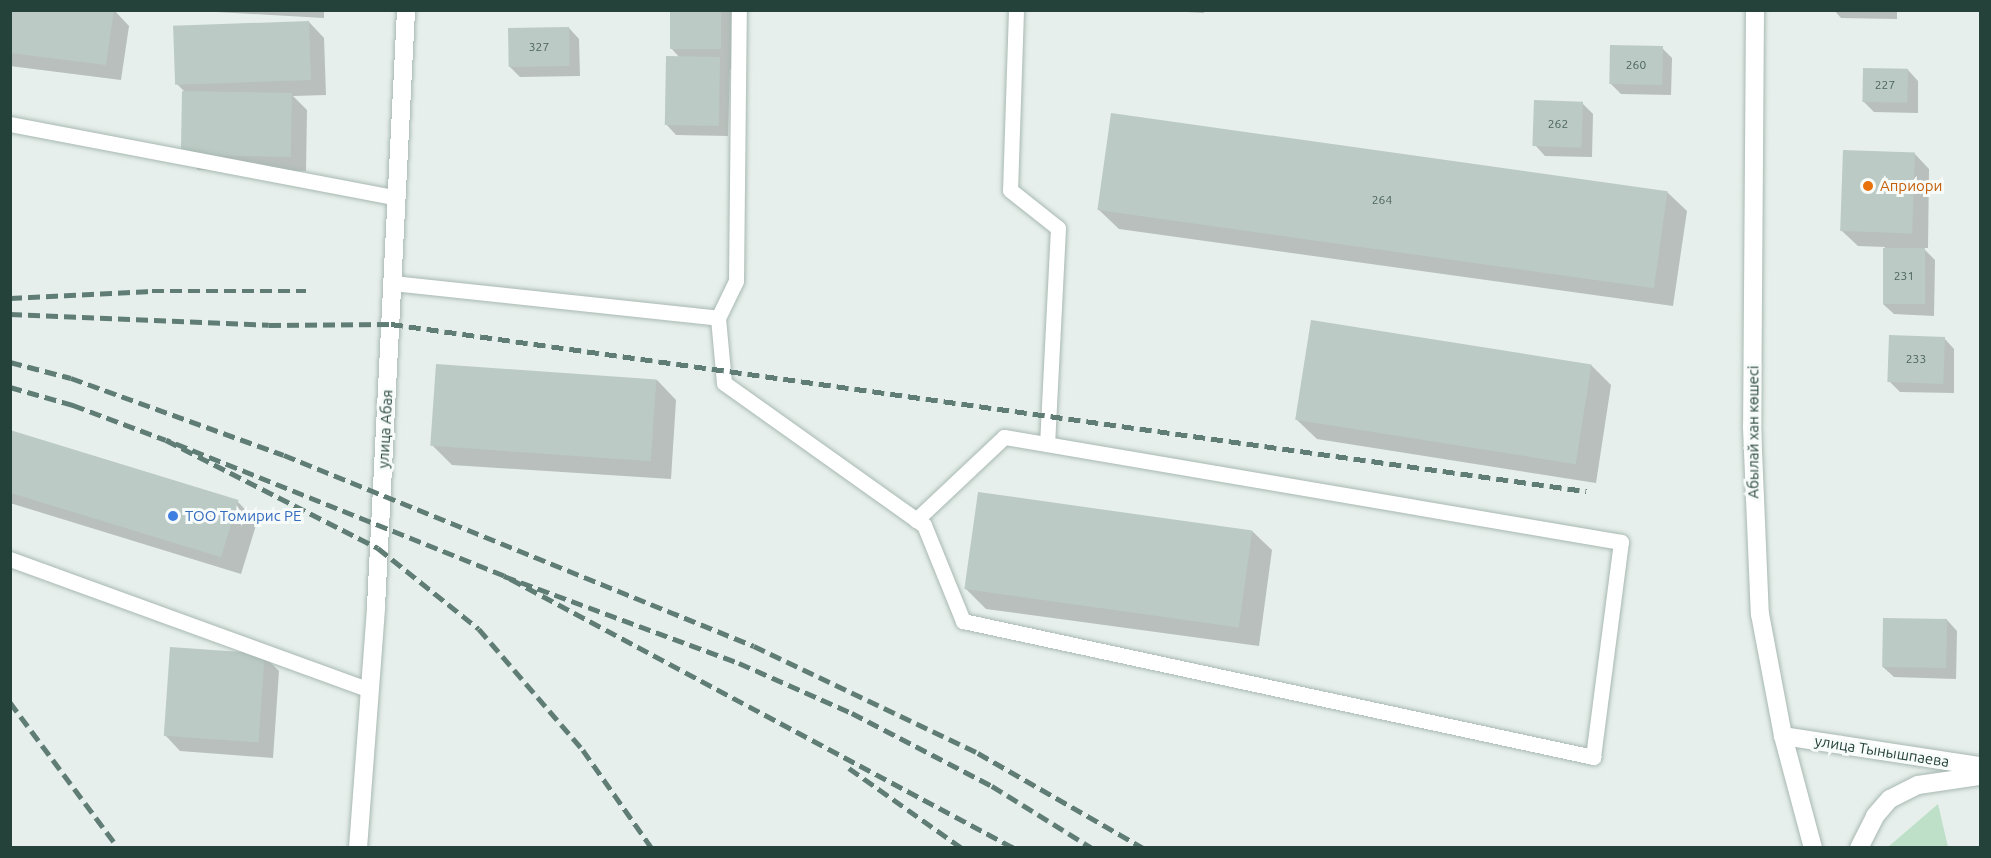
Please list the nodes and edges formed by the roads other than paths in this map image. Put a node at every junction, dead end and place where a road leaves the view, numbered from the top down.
1 (406, 10) edge
2 (739, 10) edge
3 (1016, 10) edge
4 (1755, 10) edge
5 (10, 124) edge
6 (397, 198) junction
7 (393, 283) junction
8 (718, 318) junction
9 (1047, 444) junction
10 (916, 520) junction
11 (10, 559) edge
12 (369, 690) junction
13 (1783, 735) junction
14 (1980, 766) edge
15 (1980, 776) edge
16 (358, 848) edge
17 (1814, 848) edge
18 (1858, 848) edge

1 - 6 street, улица Абая
2 - 8 lane
3 - 9 lane
4 - 13 street, Абылай хан көшесі
5 - 6 lane
6 - 7 street, улица Абая
7 - 8 lane
7 - 12 street, улица Абая
8 - 10 lane
9 - 10 lane
9 - 10 lane
11 - 12 lane
12 - 16 street, улица Абая
13 - 14 street, улица Тынышпаева
13 - 17 street, Абылай хан көшесі
15 - 18 street

